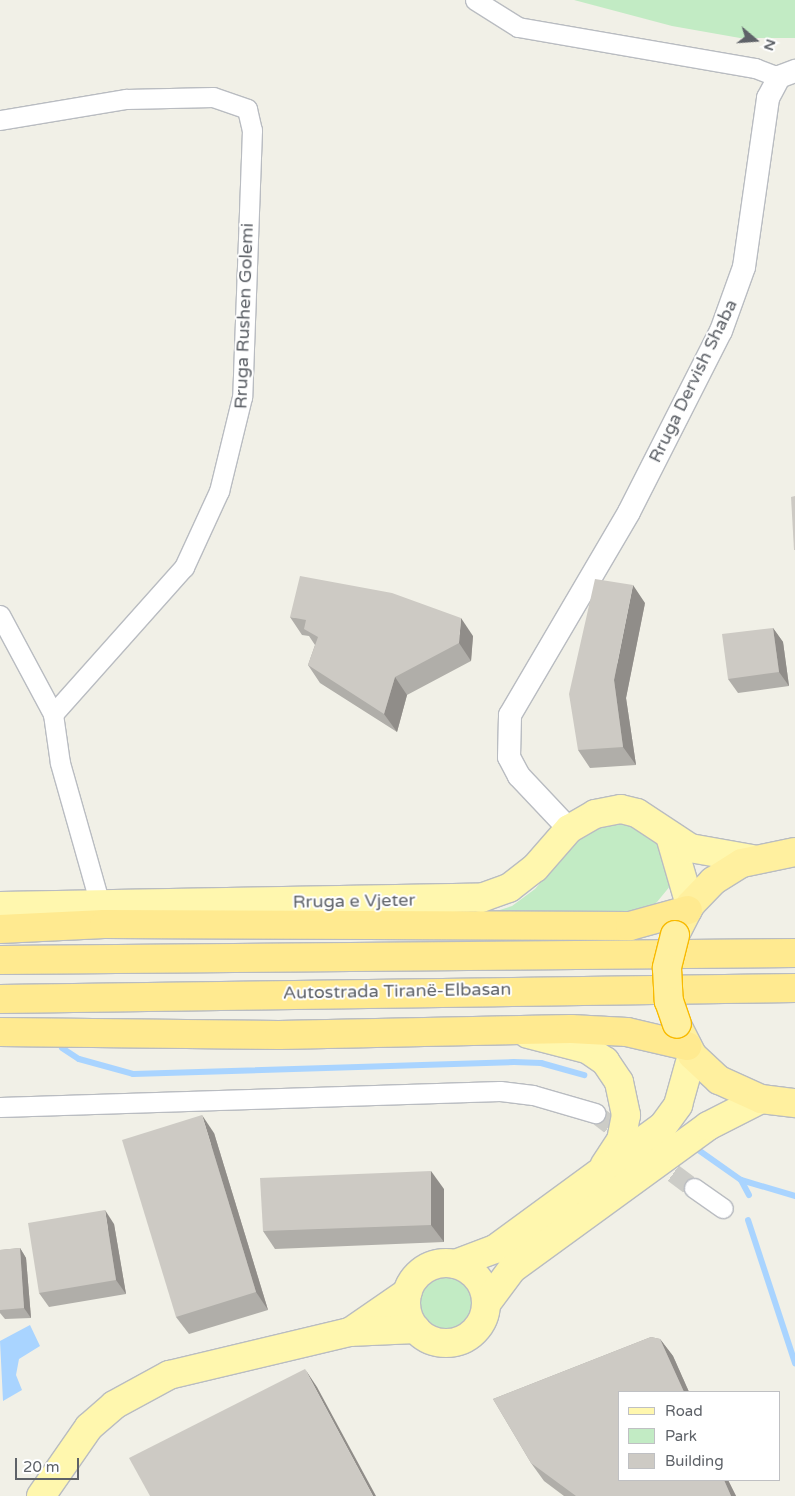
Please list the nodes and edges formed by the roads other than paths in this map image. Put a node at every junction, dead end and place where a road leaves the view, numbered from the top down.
1 (476, 0) edge
2 (787, 74) edge
3 (0, 120) edge
4 (0, 615) edge
5 (53, 714) junction
6 (569, 829) junction
7 (670, 836) junction
8 (795, 852) edge
9 (752, 860) junction
10 (100, 904) junction
11 (0, 906) edge
12 (689, 908) junction
13 (0, 929) edge
14 (795, 953) edge
15 (0, 960) edge
16 (795, 988) edge
17 (0, 999) edge
18 (0, 1033) edge
19 (522, 1033) junction
20 (685, 1042) junction
21 (784, 1103) edge
22 (0, 1107) edge
23 (595, 1113) tunnel mouth
24 (602, 1170) junction
25 (694, 1188) tunnel mouth
26 (723, 1208) dead end
27 (455, 1264) junction
28 (408, 1292) junction
29 (486, 1304) junction
30 (416, 1330) junction
31 (349, 1332) junction
32 (42, 1496) edge

1 - 2 street, Rruga Dervish Shaba
2 - 6 street, Rruga Dervish Shaba
3 - 5 street, Rruga Rushen Golemi
4 - 5 street
5 - 10 street
6 - 7 main road, Rruga e Vjeter
6 - 10 main road, Rruga e Vjeter
7 - 9 main road, Rruga e Vjeter
7 - 12 main road
8 - 9 highway
9 - 12 highway
10 - 11 main road, Rruga e Vjeter
12 - 13 highway
12 - 20 highway, bridge
14 - 15 highway, Autostrada Tiranë-Elbasan
16 - 17 highway, Autostrada Tiranë-Elbasan
18 - 19 highway
19 - 20 highway
19 - 24 main road
20 - 21 highway
20 - 24 main road
21 - 29 main road
22 - 23 street
24 - 27 main road
25 - 26 street
27 - 28 main road
27 - 29 main road
28 - 30 main road
28 - 31 main road
29 - 30 main road
30 - 31 main road
31 - 32 main road

